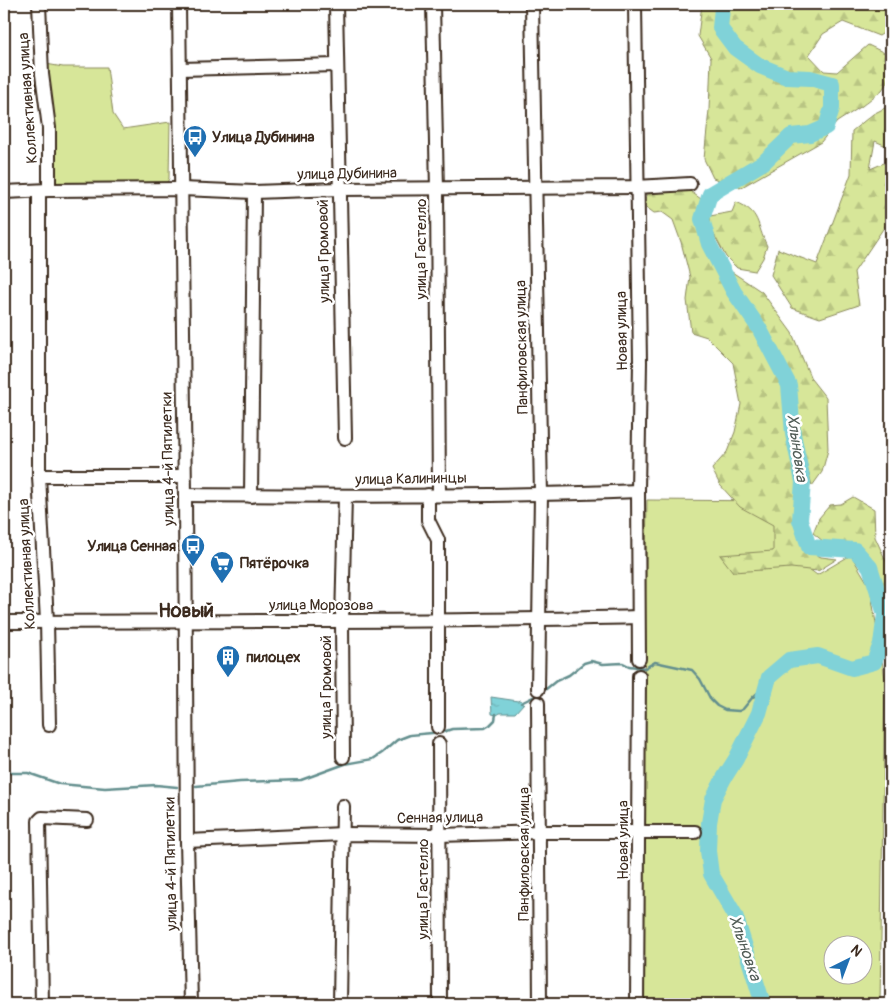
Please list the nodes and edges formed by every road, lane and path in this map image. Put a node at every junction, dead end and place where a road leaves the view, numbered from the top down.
1 (39, 4) edge
2 (179, 4) edge
3 (336, 4) edge
4 (433, 4) edge
5 (532, 4) edge
6 (635, 4) edge
7 (336, 65) junction
8 (180, 69) junction
9 (690, 184) dead end
10 (636, 187) junction
11 (535, 188) junction
12 (182, 189) junction
13 (339, 189) junction
14 (438, 189) junction
15 (44, 191) junction
16 (4, 192) edge
17 (254, 192) junction
18 (345, 438) dead end
19 (39, 476) junction
20 (184, 476) junction
21 (638, 491) junction
22 (185, 495) junction
23 (433, 495) junction
24 (541, 495) junction
25 (251, 496) junction
26 (345, 496) junction
27 (638, 617) junction
28 (185, 620) junction
29 (438, 620) junction
30 (539, 620) junction
31 (47, 621) junction
32 (4, 622) edge
33 (342, 622) junction
34 (639, 659) dead end
35 (639, 676) dead end
36 (538, 689) dead end
37 (538, 703) dead end
38 (49, 725) dead end
39 (438, 727) dead end
40 (438, 744) dead end
41 (343, 757) dead end
42 (343, 806) dead end
43 (87, 820) dead end
44 (639, 831) junction
45 (540, 832) junction
46 (694, 832) dead end
47 (343, 834) junction
48 (439, 835) junction
49 (187, 841) junction
50 (42, 1004) edge
51 (191, 1004) edge
52 (340, 1004) edge
53 (440, 1004) edge
54 (540, 1004) edge
55 (637, 1004) edge

1 - 15 street, Коллективная улица
2 - 8 street, улица 4-й Пятилетки
3 - 7 street, улица Громовой
4 - 14 street, улица Гастелло
5 - 11 street, Панфиловская улица
6 - 10 street, Новая улица
7 - 8 street
7 - 13 street, улица Громовой
8 - 12 street, улица 4-й Пятилетки
9 - 10 street, улица Дубинина
10 - 11 street, улица Дубинина
10 - 21 street, Новая улица
11 - 14 street, улица Дубинина
11 - 24 street, Панфиловская улица
12 - 15 street, улица Дубинина
12 - 17 street, улица Дубинина
12 - 20 street, улица 4-й Пятилетки
13 - 14 street, улица Дубинина
13 - 17 street, улица Дубинина
13 - 18 street, улица Громовой
14 - 23 street, улица Гастелло
15 - 16 street, улица Дубинина
15 - 19 street, Коллективная улица
17 - 25 street
19 - 20 street
19 - 31 street, Коллективная улица
20 - 22 street, улица 4-й Пятилетки
21 - 24 street, улица Калининцы
21 - 27 street, Новая улица
22 - 25 street, улица Калининцы
22 - 28 street, улица 4-й Пятилетки
23 - 24 street, улица Калининцы
23 - 26 street, улица Калининцы
23 - 29 street, улица Гастелло
24 - 30 street, Панфиловская улица
25 - 26 street, улица Калининцы
26 - 33 street, улица Громовой
27 - 30 street, улица Морозова
27 - 34 street, Новая улица
28 - 31 street, улица Морозова
28 - 33 street, улица Морозова
28 - 49 street, улица 4-й Пятилетки
29 - 30 street, улица Морозова
29 - 33 street, улица Морозова
29 - 39 street, улица Гастелло
30 - 36 street, Панфиловская улица
31 - 32 street, улица Морозова
31 - 38 street, Коллективная улица
33 - 41 street, улица Громовой
35 - 44 street, Новая улица
37 - 45 street, Панфиловская улица
40 - 48 street, улица Гастелло
42 - 47 street
43 - 50 street
44 - 45 street, Сенная улица
44 - 46 street, Сенная улица
44 - 55 street, Новая улица
45 - 48 street, Сенная улица
45 - 54 street, Панфиловская улица
47 - 48 street, Сенная улица
47 - 49 street, Сенная улица
47 - 52 street
48 - 53 street, улица Гастелло
49 - 51 street, улица 4-й Пятилетки

